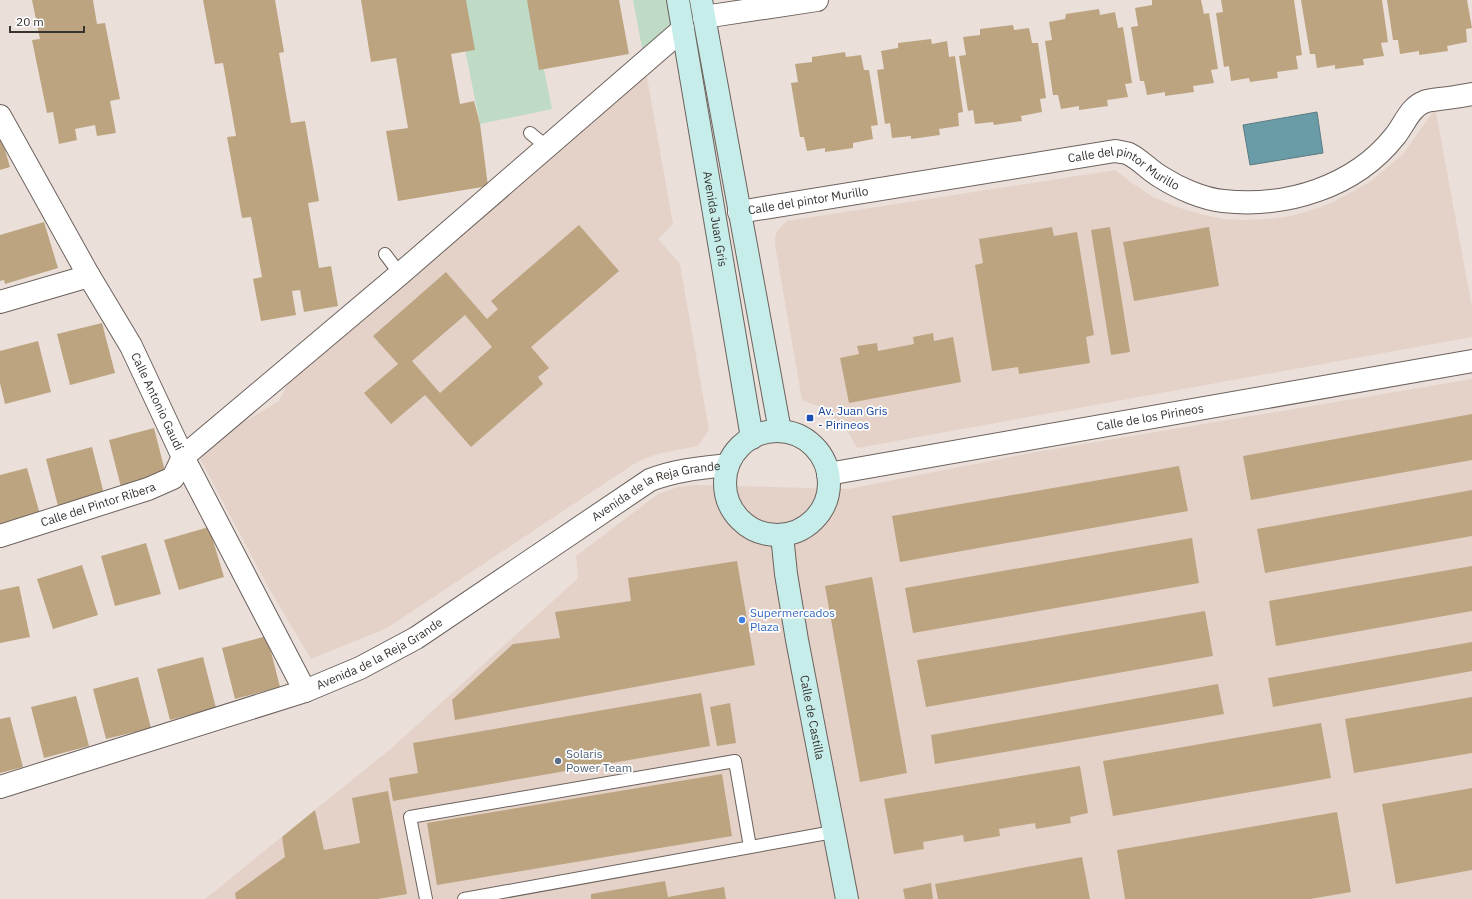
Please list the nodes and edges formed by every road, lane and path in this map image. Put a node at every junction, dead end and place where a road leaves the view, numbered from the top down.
1 (678, 0) edge
2 (817, 0) edge
3 (702, 9) edge
4 (683, 29) junction
5 (1472, 94) edge
6 (0, 116) edge
7 (530, 133) dead end
8 (547, 146) junction
9 (739, 212) junction
10 (385, 254) dead end
11 (400, 274) junction
12 (89, 276) junction
13 (0, 302) edge
14 (1472, 361) edge
15 (780, 431) junction
16 (752, 438) junction
17 (183, 457) junction
18 (728, 465) junction
19 (828, 474) junction
20 (782, 535) junction
21 (0, 536) edge
22 (305, 691) junction
23 (0, 787) edge
24 (833, 832) junction
25 (750, 847) junction
26 (426, 899) edge
27 (464, 899) edge
28 (846, 899) edge

1 - 4 street, Avenida Juan Gris
2 - 3 street
3 - 9 street, Avenida Juan Gris
4 - 8 street
4 - 16 street, Avenida Juan Gris
5 - 9 street, Calle del pintor Murillo
6 - 12 street, Calle Antonio Gaudí
7 - 8 lane
8 - 11 street
9 - 15 street, Avenida Juan Gris
10 - 11 lane
11 - 17 street
12 - 13 street
12 - 17 street, Calle Antonio Gaudí
14 - 19 street, Calle de los Pirineos
15 - 16 street
15 - 19 street
16 - 18 street
17 - 21 street, Calle del Pintor Ribera
17 - 22 street, Calle Antonio Gaudí
18 - 20 street
18 - 22 street, Avenida de la Reja Grande
19 - 20 street
20 - 24 street, Calle de Castilla
22 - 23 street, Avenida de la Reja Grande
24 - 25 lane
24 - 28 street, Calle de Castilla
25 - 26 lane
25 - 27 lane

